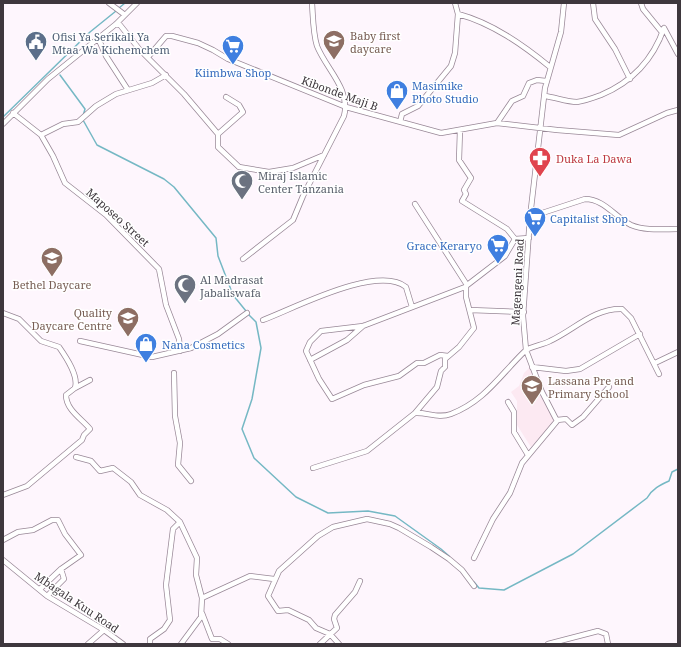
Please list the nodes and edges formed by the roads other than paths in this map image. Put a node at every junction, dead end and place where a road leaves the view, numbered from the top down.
1 (109, 3) edge
2 (137, 3) edge
3 (312, 3) edge
4 (455, 3) edge
5 (564, 3) edge
6 (592, 3) edge
7 (637, 3) edge
8 (641, 3) edge
9 (643, 9) junction
10 (458, 14) junction
11 (125, 15) junction
12 (116, 24) junction
13 (664, 28) junction
14 (98, 38) junction
15 (678, 54) edge
16 (148, 57) junction
17 (550, 67) junction
18 (166, 75) junction
19 (630, 78) junction
20 (546, 81) junction
21 (128, 90) junction
22 (544, 96) junction
23 (226, 97) dead end
24 (346, 108) junction
25 (678, 110) edge
26 (13, 113) junction
27 (400, 122) junction
28 (497, 123) junction
29 (3, 124) edge
30 (541, 129) junction
31 (460, 130) junction
32 (218, 134) junction
33 (41, 135) junction
34 (324, 155) junction
35 (415, 204) dead end
36 (530, 217) junction
37 (678, 229) edge
38 (529, 238) junction
39 (516, 239) junction
40 (243, 259) dead end
41 (466, 286) junction
42 (412, 307) junction
43 (470, 310) junction
44 (3, 312) edge
45 (524, 312) junction
46 (247, 313) dead end
47 (263, 320) dead end
48 (363, 326) junction
49 (640, 334) junction
50 (80, 341) dead end
51 (526, 350) junction
52 (180, 351) junction
53 (678, 352) edge
54 (448, 356) junction
55 (310, 360) junction
56 (655, 363) junction
57 (532, 366) junction
58 (174, 373) dead end
59 (659, 374) dead end
60 (90, 380) dead end
61 (609, 387) dead end
62 (75, 388) junction
63 (508, 402) dead end
64 (415, 413) junction
65 (557, 420) junction
66 (528, 455) junction
67 (76, 457) dead end
68 (313, 468) dead end
69 (191, 481) dead end
70 (3, 495) edge
71 (180, 522) junction
72 (3, 540) edge
73 (474, 558) dead end
74 (3, 560) edge
75 (61, 569) junction
76 (274, 579) junction
77 (360, 581) dead end
78 (474, 586) dead end
79 (40, 589) junction
80 (48, 596) junction
81 (202, 598) junction
82 (202, 613) junction
83 (104, 630) junction
84 (330, 634) junction
85 (88, 644) edge
86 (123, 644) edge
87 (150, 644) edge
88 (181, 644) edge
89 (228, 644) edge
90 (320, 644) edge
91 (339, 644) edge
92 (548, 644) edge
93 (608, 644) edge

1 - 11 street
2 - 11 street
3 - 24 street
4 - 10 street
5 - 17 street, Magengeni Road
6 - 19 street
7 - 9 street
8 - 9 street
9 - 13 street
10 - 17 street
10 - 27 street
11 - 12 street
12 - 14 street
12 - 16 street
13 - 15 street
13 - 19 street
14 - 21 street
14 - 26 street
16 - 18 street
16 - 24 street, Kibonde Maji B
17 - 20 street, Magengeni Road
18 - 21 street
18 - 32 street
19 - 22 street
20 - 22 street, Magengeni Road
20 - 28 street
21 - 33 street
22 - 30 street, Magengeni Road
23 - 32 street
24 - 27 street, Kibonde Maji B
24 - 34 street
25 - 30 street, Kibonde Maji B
26 - 29 street
26 - 33 street, Maposeo Street
27 - 31 street, Kibonde Maji B
28 - 30 street, Kibonde Maji B
28 - 31 street, Kibonde Maji B
30 - 36 street, Magengeni Road
31 - 39 street
32 - 34 street
33 - 52 street, Maposeo Street
34 - 40 street
35 - 41 street
36 - 37 street
36 - 38 street, Magengeni Road
38 - 39 street
38 - 45 street, Magengeni Road
39 - 41 street
41 - 42 street
41 - 43 street
42 - 47 street
42 - 48 street
43 - 45 street
43 - 54 street
44 - 62 street
45 - 51 street, Magengeni Road
46 - 52 street
48 - 55 street
48 - 55 street
49 - 51 street
49 - 56 street
49 - 57 street
50 - 52 street
51 - 57 street, Magengeni Road
51 - 64 street
53 - 56 street
54 - 55 street
54 - 64 street
56 - 59 street
57 - 65 street, Magengeni Road
58 - 69 street
60 - 62 street
61 - 65 street
62 - 70 street
63 - 66 street
64 - 68 street
65 - 66 street
66 - 73 street
67 - 71 street
71 - 81 street
71 - 87 street
72 - 75 street
74 - 79 street, Mbagala Kuu Road
75 - 79 street
75 - 80 street
76 - 78 street
76 - 81 street
76 - 84 street
77 - 84 street
79 - 80 street, Mbagala Kuu Road
80 - 83 street, Mbagala Kuu Road
81 - 82 street
82 - 88 street
82 - 89 street
83 - 85 street
83 - 86 street, Mbagala Kuu Road
84 - 90 street
84 - 91 street
92 - 93 street

